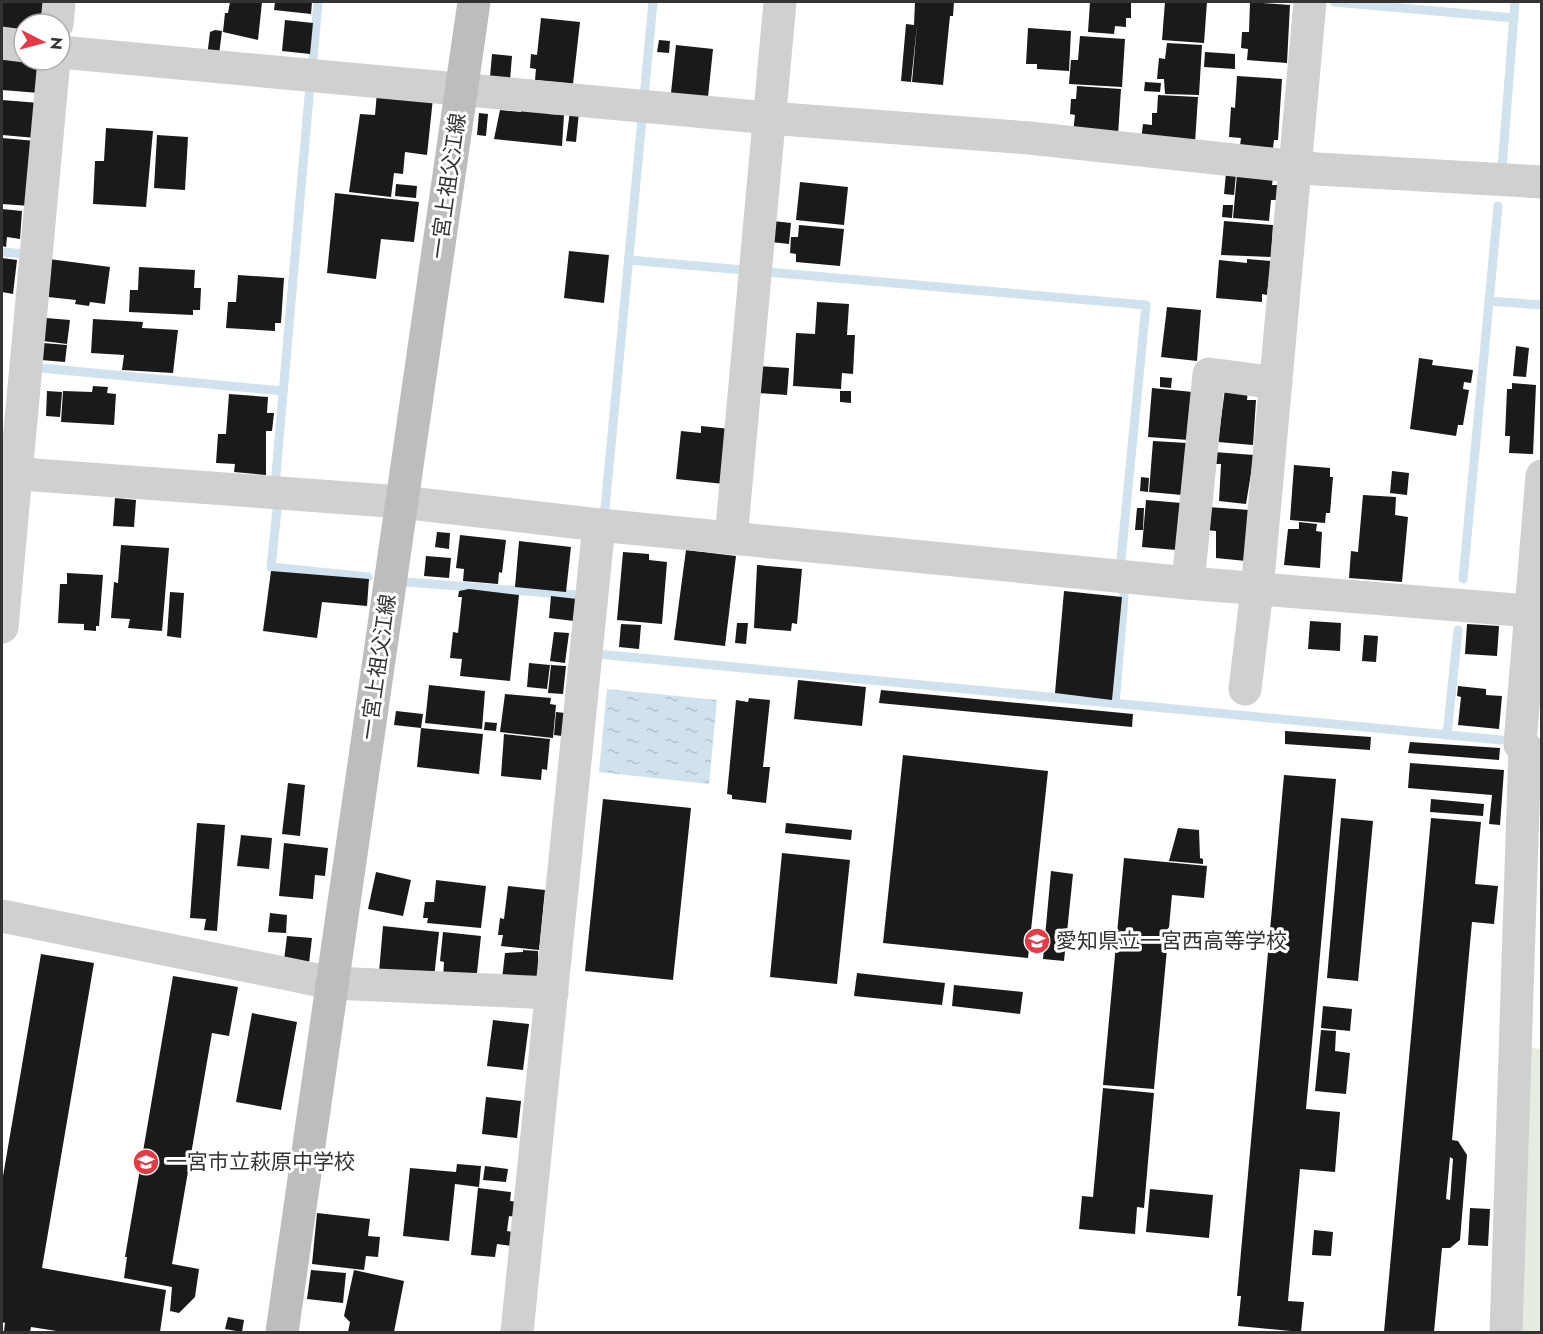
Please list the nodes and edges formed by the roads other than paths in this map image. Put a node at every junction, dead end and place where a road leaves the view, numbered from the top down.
1 (474, 2) edge
2 (780, 2) edge
3 (1310, 2) edge
4 (72, 53) edge
5 (53, 72) edge
6 (462, 89) junction
7 (769, 118) junction
8 (1294, 166) junction
9 (1542, 182) edge
10 (1276, 383) junction
11 (8, 469) edge
12 (1542, 476) edge
13 (401, 502) junction
14 (599, 525) junction
15 (731, 538) junction
16 (1188, 583) junction
17 (1257, 590) junction
18 (1536, 612) edge
19 (2, 627) edge
20 (1245, 689) dead end
21 (1532, 808) edge
22 (2, 916) edge
23 (332, 983) junction
24 (552, 993) junction
25 (1528, 1033) edge
26 (282, 1332) edge
27 (518, 1332) edge
28 (1506, 1332) edge

1 - 6 main road, 一宮上祖父江線
2 - 7 street
3 - 8 street
4 - 6 street
5 - 11 street
6 - 7 street
6 - 13 main road, 一宮上祖父江線
7 - 8 street
7 - 15 street
8 - 9 street
8 - 10 street
10 - 16 street
10 - 17 street
11 - 13 street
11 - 19 street
12 - 18 street
13 - 14 street
13 - 23 main road, 一宮上祖父江線
14 - 15 street
14 - 24 street
15 - 16 street
16 - 17 street
17 - 18 street
17 - 20 street
18 - 21 street
21 - 25 street
22 - 23 street
23 - 24 street
23 - 26 main road, 一宮上祖父江線
24 - 27 street
25 - 28 street

